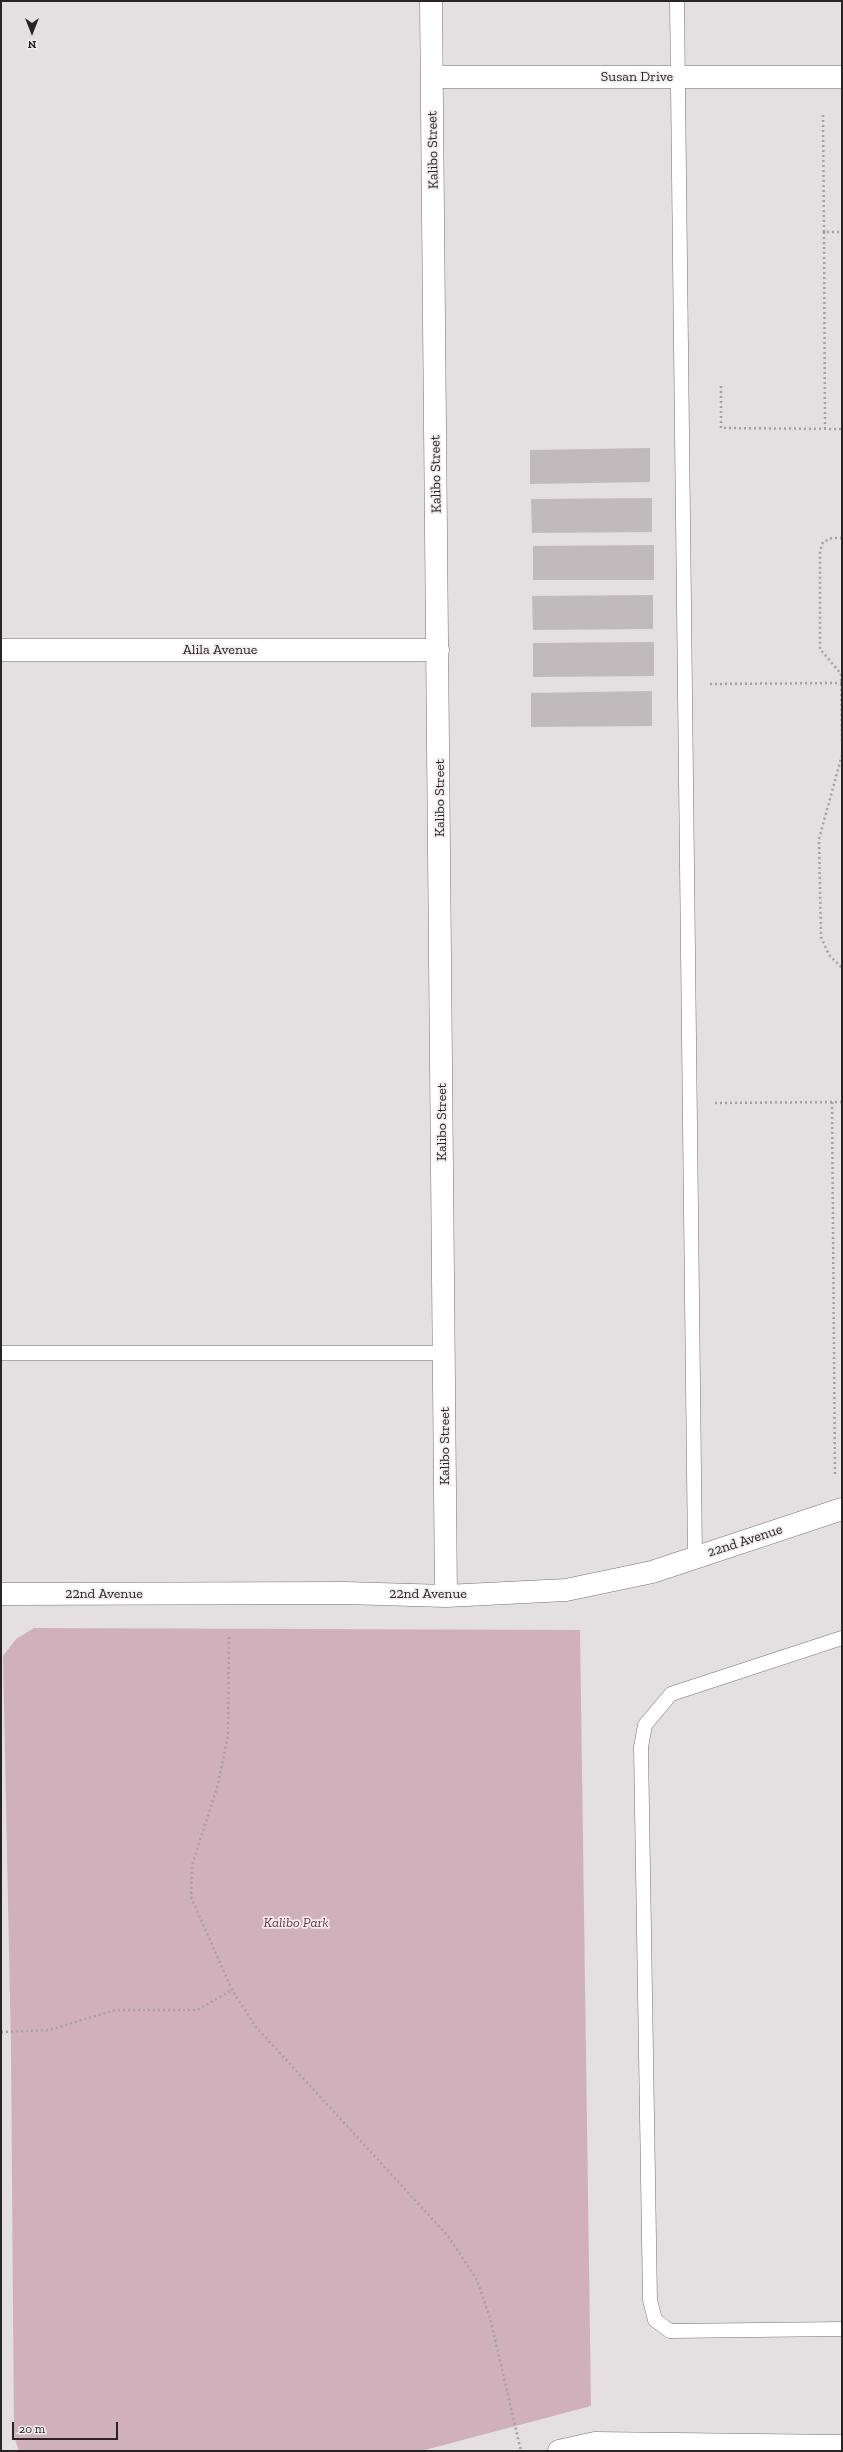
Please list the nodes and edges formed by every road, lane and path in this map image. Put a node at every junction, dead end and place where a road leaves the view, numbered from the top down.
1 (431, 1) edge
2 (677, 1) edge
3 (432, 77) junction
4 (678, 77) junction
5 (842, 77) edge
6 (824, 115) dead end
7 (824, 232) junction
8 (842, 232) edge
9 (721, 386) dead end
10 (825, 428) junction
11 (842, 428) edge
12 (842, 538) edge
13 (1, 650) edge
14 (438, 650) junction
15 (842, 674) edge
16 (841, 683) edge
17 (685, 684) junction
18 (842, 744) edge
19 (842, 755) edge
20 (842, 968) edge
21 (832, 1102) junction
22 (842, 1102) edge
23 (690, 1104) junction
24 (1, 1353) edge
25 (444, 1353) junction
26 (835, 1476) dead end
27 (842, 1509) edge
28 (695, 1558) junction
29 (1, 1594) edge
30 (446, 1596) junction
31 (229, 1637) dead end
32 (842, 1638) edge
33 (232, 1990) junction
34 (1, 2032) edge
35 (842, 2329) edge
36 (842, 2446) edge
37 (674, 2448) edge
38 (521, 2451) edge
39 (559, 2451) edge

1 - 3 street, Kalibo Street
2 - 4 lane
3 - 4 street, Susan Drive
3 - 14 street, Kalibo Street
4 - 5 street, Susan Drive
4 - 17 lane
6 - 7 path
7 - 8 path
7 - 10 path
9 - 10 path
10 - 11 path
12 - 15 path
13 - 14 street, Alila Avenue
14 - 25 street, Kalibo Street
15 - 16 path
16 - 17 path
16 - 18 path
17 - 23 lane
19 - 20 path
21 - 22 path
21 - 23 path
21 - 26 path
23 - 28 lane
24 - 25 lane
25 - 30 street, Kalibo Street
27 - 28 street, 22nd Avenue
28 - 30 street, 22nd Avenue
29 - 30 street, 22nd Avenue
31 - 33 path
32 - 35 lane
33 - 34 path
33 - 38 path
36 - 37 street
37 - 39 street

